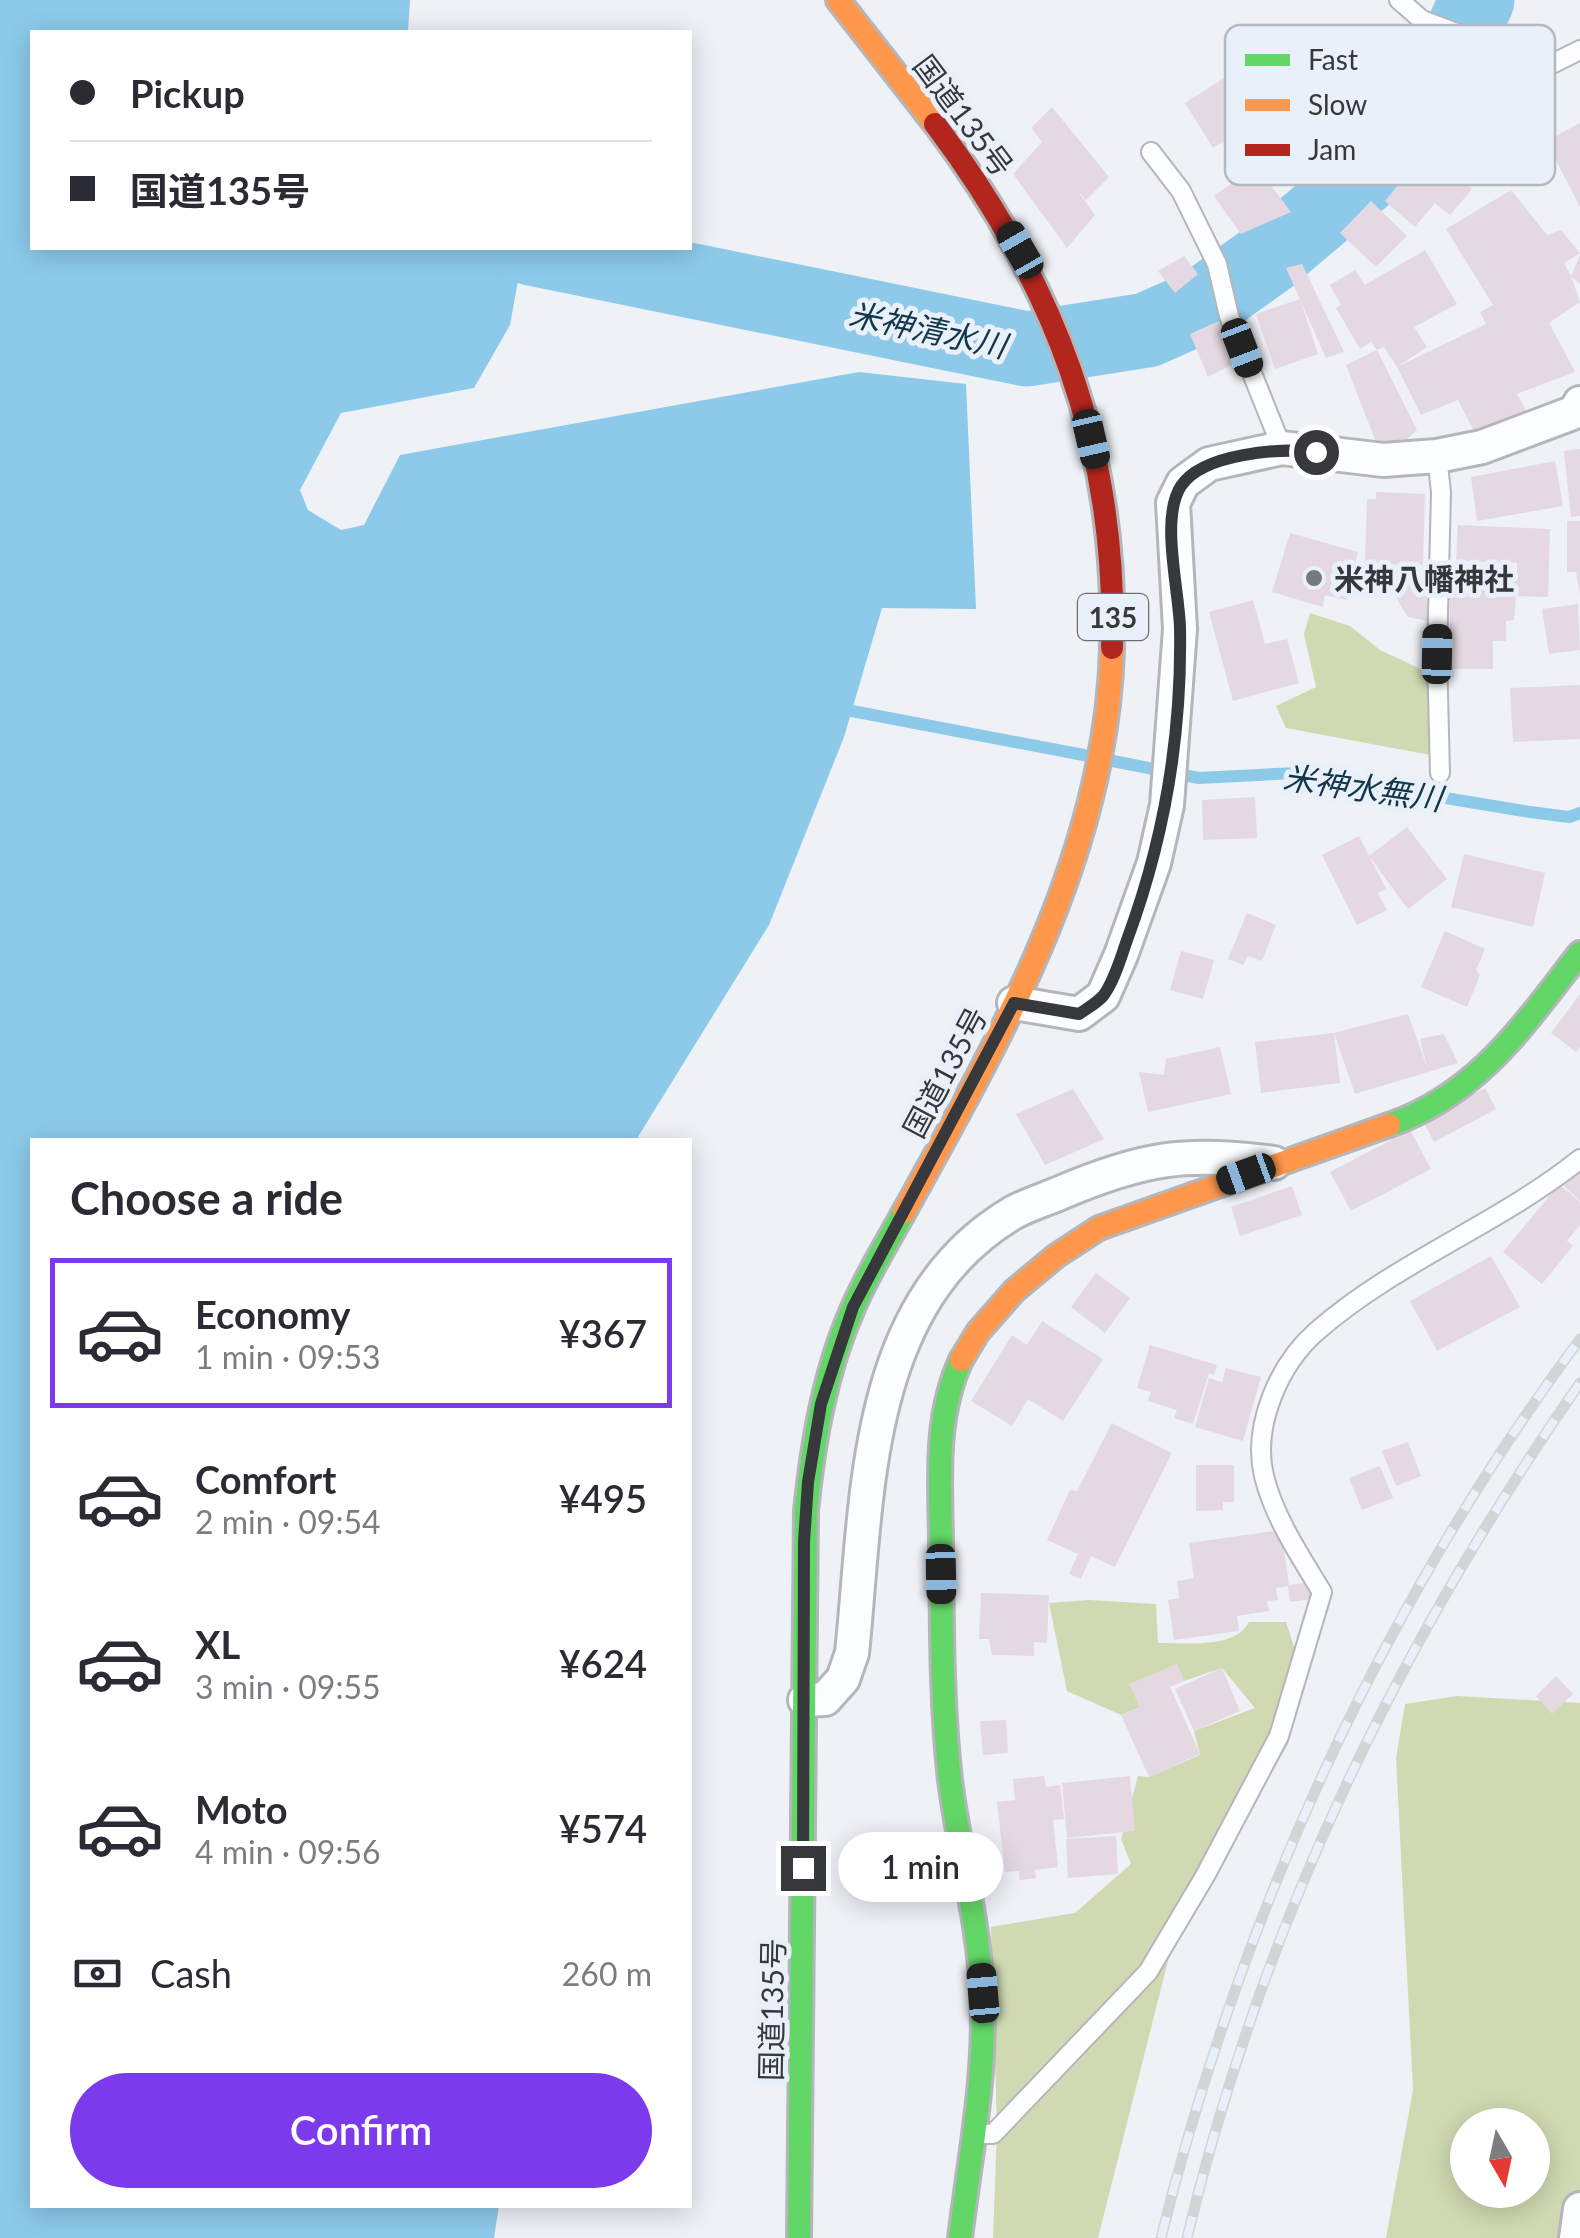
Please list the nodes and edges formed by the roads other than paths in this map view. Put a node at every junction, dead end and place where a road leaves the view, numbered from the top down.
1 (838, 0) edge
2 (1398, 0) edge
3 (1434, 25) edge
4 (1580, 50) edge
5 (1555, 63) edge
6 (1150, 152) dead end
7 (1580, 404) edge
8 (1282, 448) junction
9 (1437, 456) junction
10 (1440, 773) dead end
11 (1580, 952) edge
12 (1014, 1003) junction
13 (1580, 1159) edge
14 (1276, 1164) junction
15 (804, 1700) junction
16 (972, 2134) junction
17 (1580, 2209) edge
18 (799, 2238) edge
19 (960, 2238) edge
20 (1576, 2238) edge

1 - 12 main road, 国道135号 / 135
2 - 3 lane
4 - 5 lane
6 - 8 lane
7 - 9 street
8 - 9 street
8 - 12 street
9 - 10 lane
11 - 14 main road
12 - 15 main road, 国道135号 / 135
13 - 16 lane
14 - 15 street
14 - 16 main road
15 - 18 main road, 国道135号 / 135
16 - 19 main road
17 - 20 street

